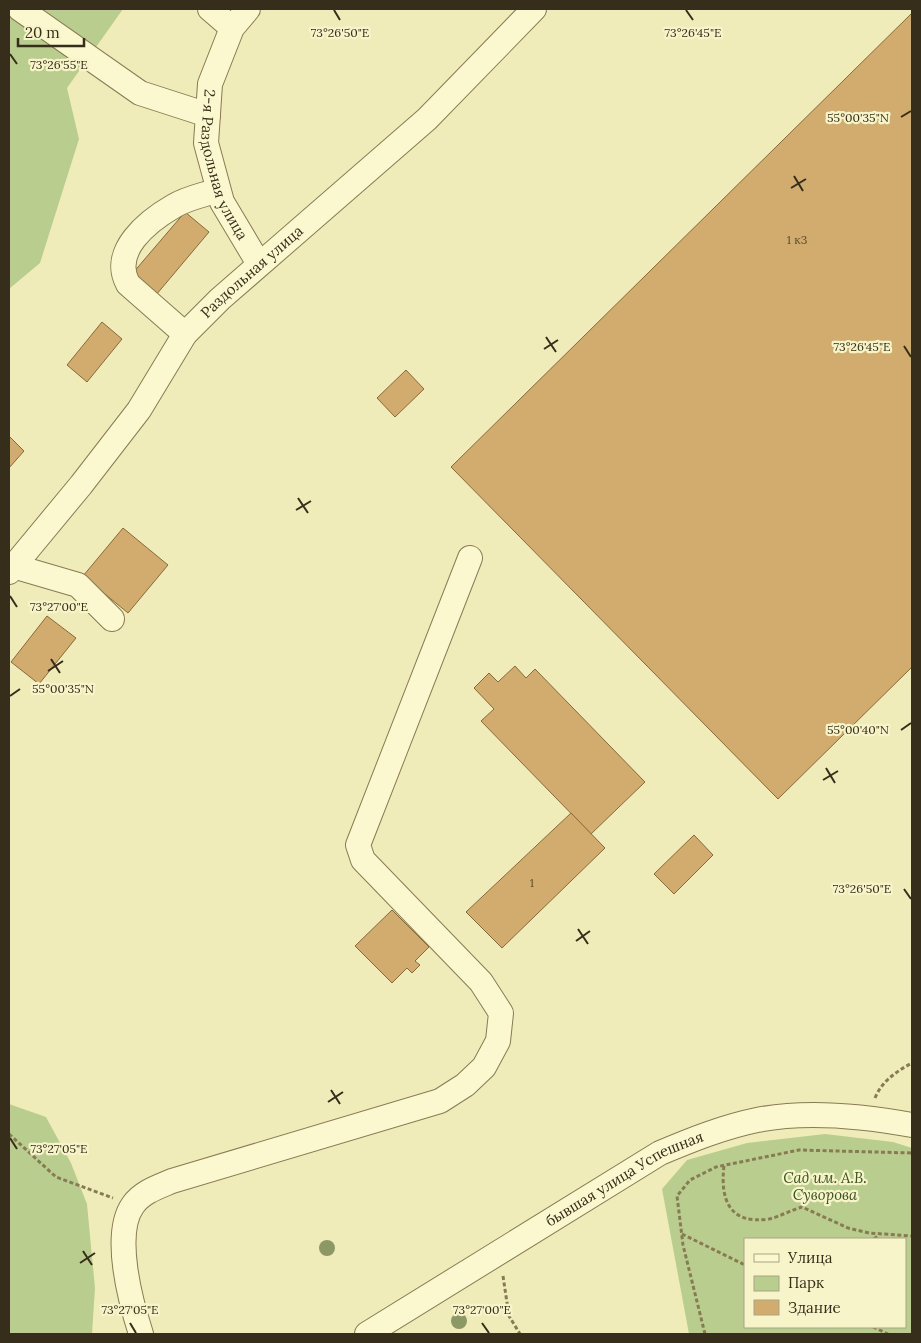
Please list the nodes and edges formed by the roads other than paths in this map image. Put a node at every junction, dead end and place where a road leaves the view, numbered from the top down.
1 (20, 9) edge
2 (210, 9) edge
3 (248, 9) edge
4 (534, 9) edge
5 (232, 28) junction
6 (208, 115) junction
7 (218, 190) junction
8 (259, 264) junction
9 (186, 334) junction
10 (470, 558) dead end
11 (11, 569) edge
12 (112, 619) dead end
13 (912, 1125) edge
14 (141, 1334) edge
15 (367, 1334) edge

1 - 6 street
2 - 5 street
3 - 5 street, 2-я Раздольная улица
4 - 8 street, Раздольная улица
5 - 6 street, 2-я Раздольная улица
6 - 7 street, 2-я Раздольная улица
7 - 8 street, 2-я Раздольная улица
7 - 9 street
8 - 9 street, Раздольная улица
9 - 11 street, Раздольная улица
10 - 14 street
11 - 12 street
13 - 15 street, бывшая улица Успешная

